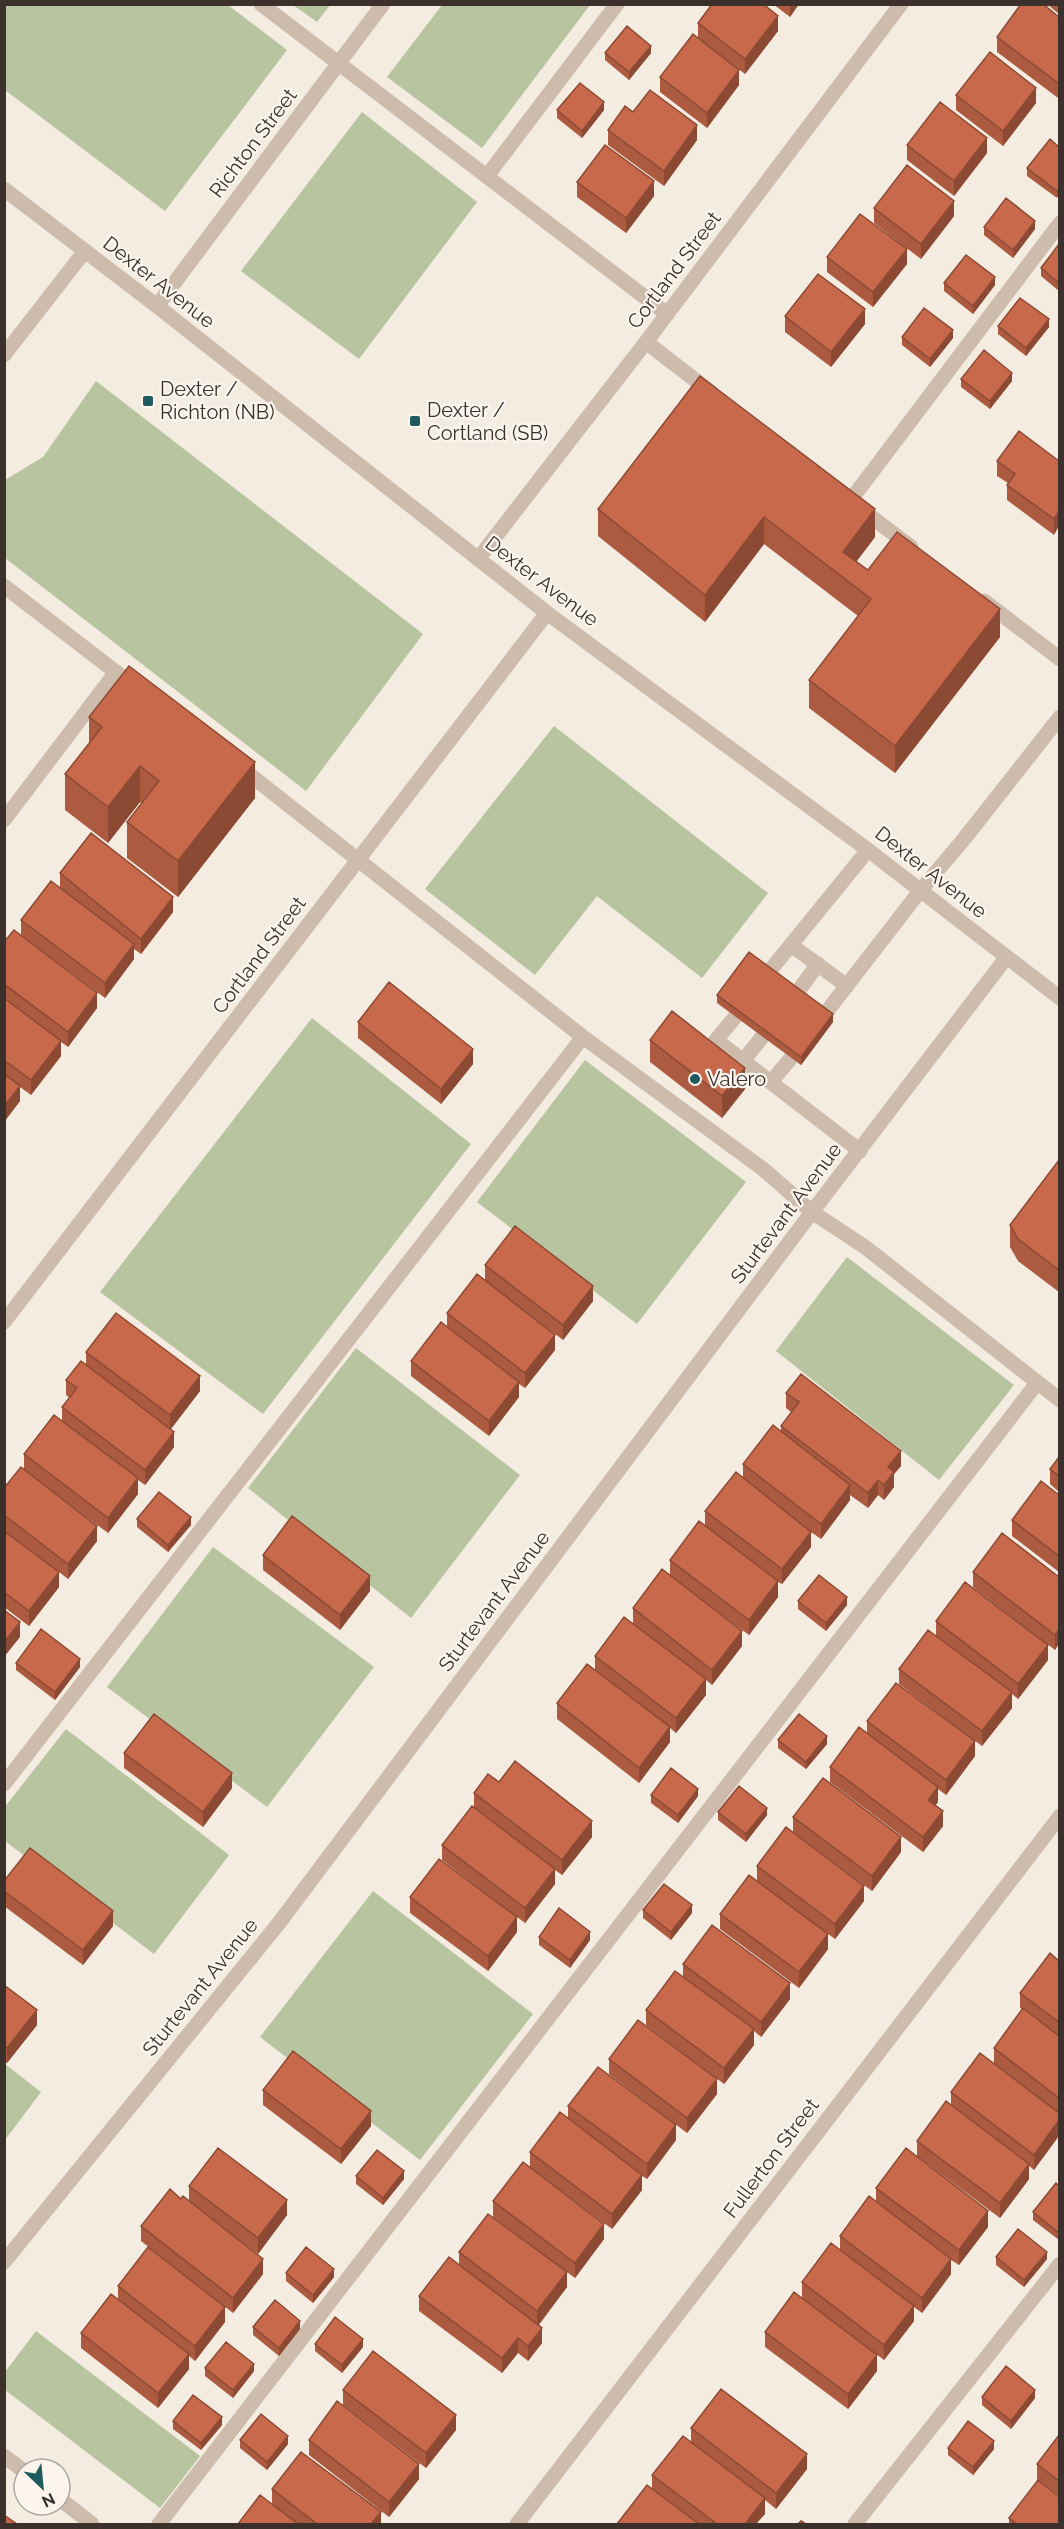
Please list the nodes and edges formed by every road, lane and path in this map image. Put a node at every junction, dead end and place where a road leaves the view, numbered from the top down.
1 (261, 4) edge
2 (383, 4) edge
3 (617, 4) edge
4 (901, 4) edge
5 (339, 63) junction
6 (487, 176) junction
7 (4, 189) edge
8 (1059, 223) edge
9 (85, 250) junction
10 (157, 306) junction
11 (667, 314) junction
12 (646, 342) junction
13 (4, 355) edge
14 (719, 399) edge
15 (924, 556) edge
16 (478, 559) junction
17 (4, 586) edge
18 (970, 591) edge
19 (548, 613) junction
20 (1059, 659) edge
21 (116, 672) junction
22 (154, 701) edge
23 (1059, 717) edge
24 (229, 759) edge
25 (4, 820) edge
26 (868, 850) junction
27 (359, 860) junction
28 (920, 891) junction
29 (791, 945) junction
30 (1006, 958) junction
31 (818, 964) junction
32 (768, 973) edge
33 (847, 986) junction
34 (796, 994) edge
35 (1059, 998) edge
36 (824, 1015) edge
37 (736, 1016) edge
38 (763, 1036) edge
39 (583, 1037) junction
40 (791, 1058) edge
41 (743, 1061) junction
42 (771, 1082) junction
43 (860, 1151) junction
44 (812, 1212) junction
45 (4, 1322) edge
46 (1037, 1383) junction
47 (1059, 1400) edge
48 (4, 1784) edge
49 (1059, 1816) edge
50 (4, 2262) edge
51 (1059, 2264) edge
52 (72, 2508) edge
53 (92, 2524) edge
54 (159, 2524) edge
55 (517, 2524) edge
56 (855, 2524) edge

1 - 5 street
2 - 5 street, Richton Street
3 - 6 street
4 - 11 street, Cortland Street
5 - 6 street
5 - 10 street, Richton Street
6 - 11 street
7 - 9 street, Dexter Avenue
8 - 15 street
9 - 10 street, Dexter Avenue
9 - 13 street
10 - 16 street, Dexter Avenue
11 - 12 street, Cortland Street
12 - 14 street
12 - 16 street, Cortland Street
16 - 19 street, Dexter Avenue
17 - 21 street
18 - 20 street
19 - 26 street, Dexter Avenue
19 - 27 street, Cortland Street
21 - 22 street
21 - 25 street
23 - 28 street
24 - 27 street
26 - 28 street, Dexter Avenue
26 - 29 street
27 - 39 street
27 - 45 street, Cortland Street
28 - 30 street, Dexter Avenue
28 - 33 street
29 - 31 street
29 - 32 street
30 - 35 street, Dexter Avenue
30 - 43 street, Sturtevant Avenue
31 - 33 street
31 - 34 street
33 - 36 street
37 - 41 street
38 - 41 street
39 - 44 street
39 - 48 street
40 - 42 street
41 - 42 street
42 - 43 street
43 - 44 street, Sturtevant Avenue
44 - 46 street
44 - 50 street, Sturtevant Avenue
46 - 47 street
46 - 54 street
49 - 55 street, Fullerton Street
51 - 56 street
52 - 53 street

